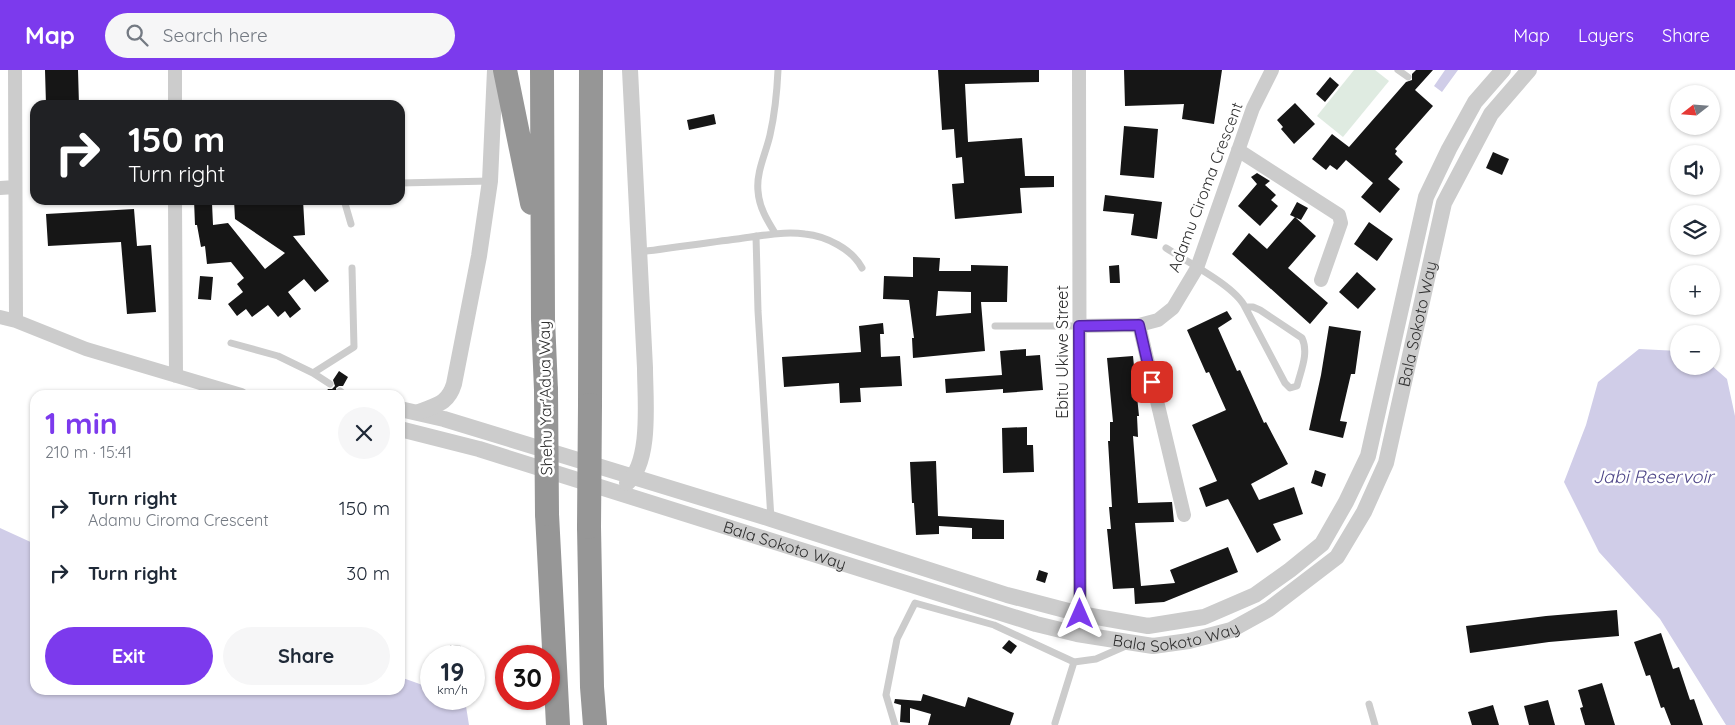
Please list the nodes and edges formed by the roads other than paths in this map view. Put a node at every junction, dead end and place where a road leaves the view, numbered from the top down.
1 (15, 70) edge
2 (175, 70) edge
3 (495, 70) edge
4 (505, 70) edge
5 (542, 70) edge
6 (591, 70) edge
7 (597, 70) edge
8 (630, 70) edge
9 (778, 70) edge
10 (1079, 70) edge
11 (1272, 70) edge
12 (1398, 70) edge
13 (1503, 70) edge
14 (1529, 70) edge
15 (1408, 77) dead end
16 (175, 100) edge
17 (1238, 150) junction
18 (591, 170) junction
19 (490, 181) junction
20 (405, 183) edge
21 (15, 187) junction
22 (0, 188) edge
23 (175, 205) edge
24 (345, 205) edge
25 (351, 224) dead end
26 (775, 233) junction
27 (756, 236) junction
28 (1166, 248) dead end
29 (639, 252) junction
30 (352, 268) dead end
31 (862, 268) dead end
32 (1197, 268) junction
33 (1321, 280) dead end
34 (1246, 307) junction
35 (0, 317) edge
36 (543, 319) junction
37 (16, 320) junction
38 (1139, 325) junction
39 (995, 326) dead end
40 (1079, 326) junction
41 (231, 343) dead end
42 (313, 372) junction
43 (176, 376) junction
44 (330, 384) dead end
45 (454, 384) junction
46 (224, 390) edge
47 (405, 410) edge
48 (419, 412) junction
49 (454, 422) junction
50 (405, 430) edge
51 (479, 449) junction
52 (643, 452) junction
53 (632, 476) junction
54 (658, 485) junction
55 (602, 488) junction
56 (1184, 515) dead end
57 (771, 519) junction
58 (918, 587) junction
59 (915, 603) junction
60 (1080, 614) junction
61 (1077, 634) junction
62 (1133, 643) junction
63 (1074, 662) junction
64 (1370, 704) dead end
65 (1055, 723) dead end
66 (558, 725) edge
67 (595, 725) edge
68 (895, 725) edge
69 (1376, 725) edge

1 - 21 street
2 - 16 street
3 - 19 street
4 - 36 highway
5 - 36 highway, Shehu Yar'Adua Way
6 - 18 highway
7 - 18 highway
8 - 29 street
9 - 26 lane
10 - 40 street, Ebitu Ukiwe Street
11 - 17 street, Adamu Ciroma Crescent
12 - 15 lane
13 - 60 street, Bala Sokoto Way
14 - 62 street, Bala Sokoto Way
17 - 32 street, Adamu Ciroma Crescent
17 - 33 street
18 - 67 highway, bridge
19 - 20 lane
19 - 45 street
21 - 22 street
21 - 37 street
23 - 43 street
24 - 25 lane
26 - 27 lane
26 - 31 lane
27 - 29 lane
27 - 57 lane
28 - 32 lane
29 - 52 street
30 - 42 lane
32 - 34 lane
32 - 38 street, Adamu Ciroma Crescent
34 - 34 lane
35 - 37 street
36 - 66 highway, Shehu Yar'Adua Way, bridge
37 - 43 street
38 - 40 street, Adamu Ciroma Crescent
38 - 56 street
39 - 40 lane
40 - 60 street, Ebitu Ukiwe Street
41 - 42 lane
42 - 44 lane
43 - 46 street
45 - 48 street
45 - 49 street
47 - 48 street, Bala Sokoto Way
48 - 49 street, Bala Sokoto Way
49 - 51 street
49 - 53 street, Bala Sokoto Way
50 - 51 street, Bala Sokoto Way
51 - 55 street, Bala Sokoto Way
52 - 53 street
52 - 54 street
53 - 54 street, Bala Sokoto Way
53 - 55 street
54 - 57 street, Bala Sokoto Way
55 - 58 street, Bala Sokoto Way
57 - 60 street, Bala Sokoto Way
58 - 59 lane
58 - 61 street, Bala Sokoto Way
59 - 63 lane
59 - 68 lane
60 - 61 street, Ebitu Ukiwe Street
61 - 62 street, Bala Sokoto Way
62 - 63 lane
63 - 65 lane
64 - 69 lane

